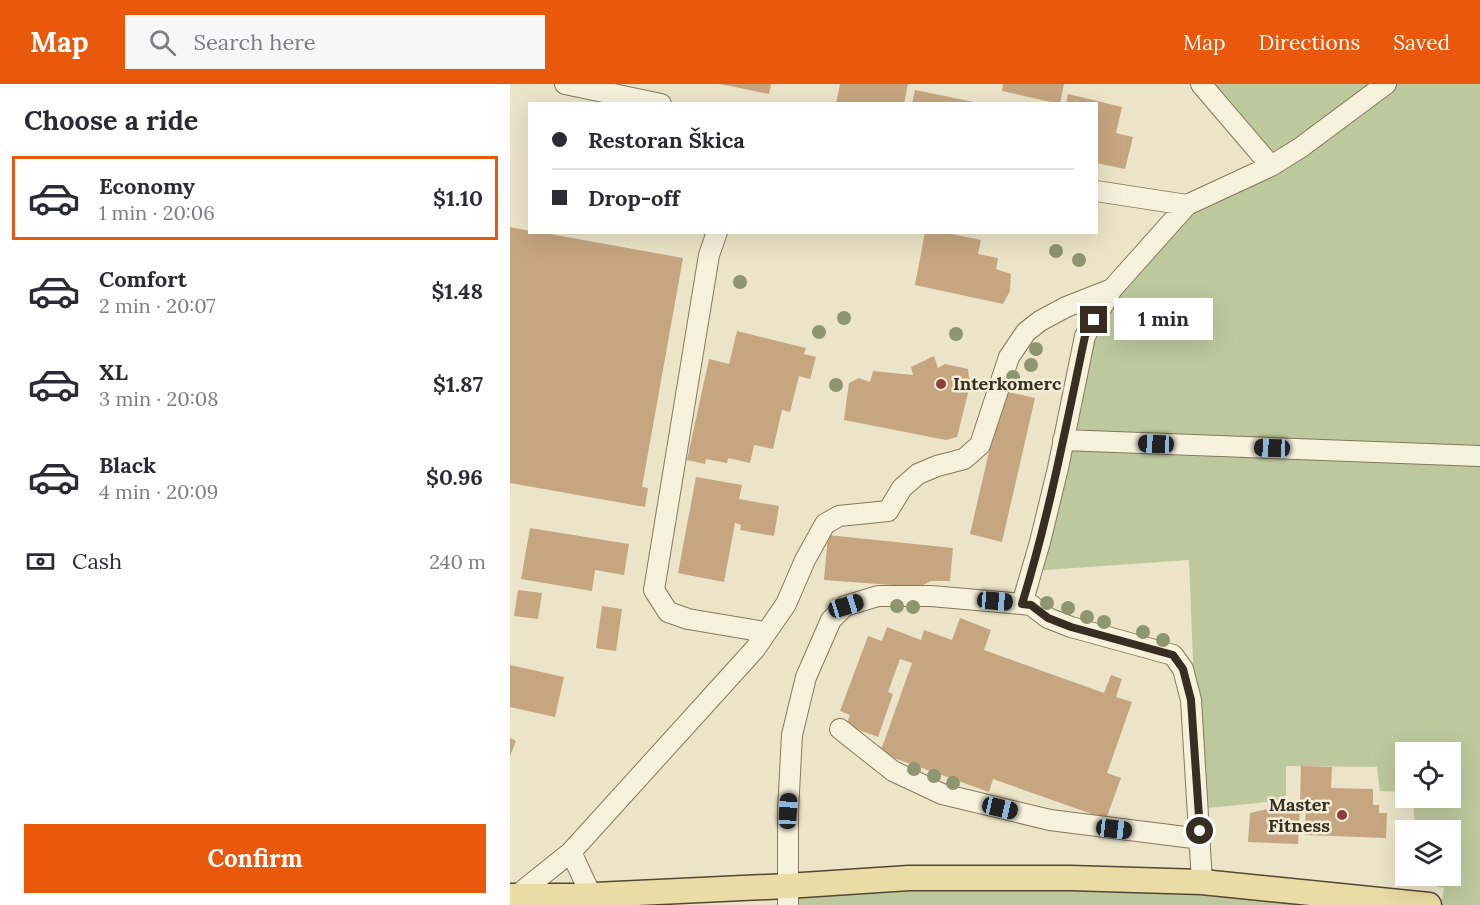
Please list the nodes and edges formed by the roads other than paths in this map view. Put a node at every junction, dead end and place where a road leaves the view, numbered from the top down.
1 (565, 84) edge
2 (1201, 84) edge
3 (1386, 84) edge
4 (652, 102) edge
5 (1271, 166) junction
6 (1098, 191) edge
7 (1187, 205) junction
8 (716, 234) edge
9 (1112, 289) junction
10 (1063, 440) junction
11 (1480, 456) edge
12 (1022, 604) junction
13 (765, 632) junction
14 (840, 729) dead end
15 (1201, 839) junction
16 (571, 852) junction
17 (1202, 882) junction
18 (787, 895) edge
19 (513, 896) edge
20 (579, 898) edge
21 (1430, 905) edge

1 - 4 street
2 - 5 street
3 - 5 street
5 - 7 street
6 - 7 street
7 - 9 street
8 - 13 street
9 - 10 street
9 - 13 street
10 - 11 street
10 - 12 street
12 - 15 street
12 - 18 street
13 - 16 street
14 - 15 street
15 - 17 street
16 - 19 street
16 - 20 street
17 - 18 main road
17 - 21 main road
18 - 20 main road
19 - 20 main road

